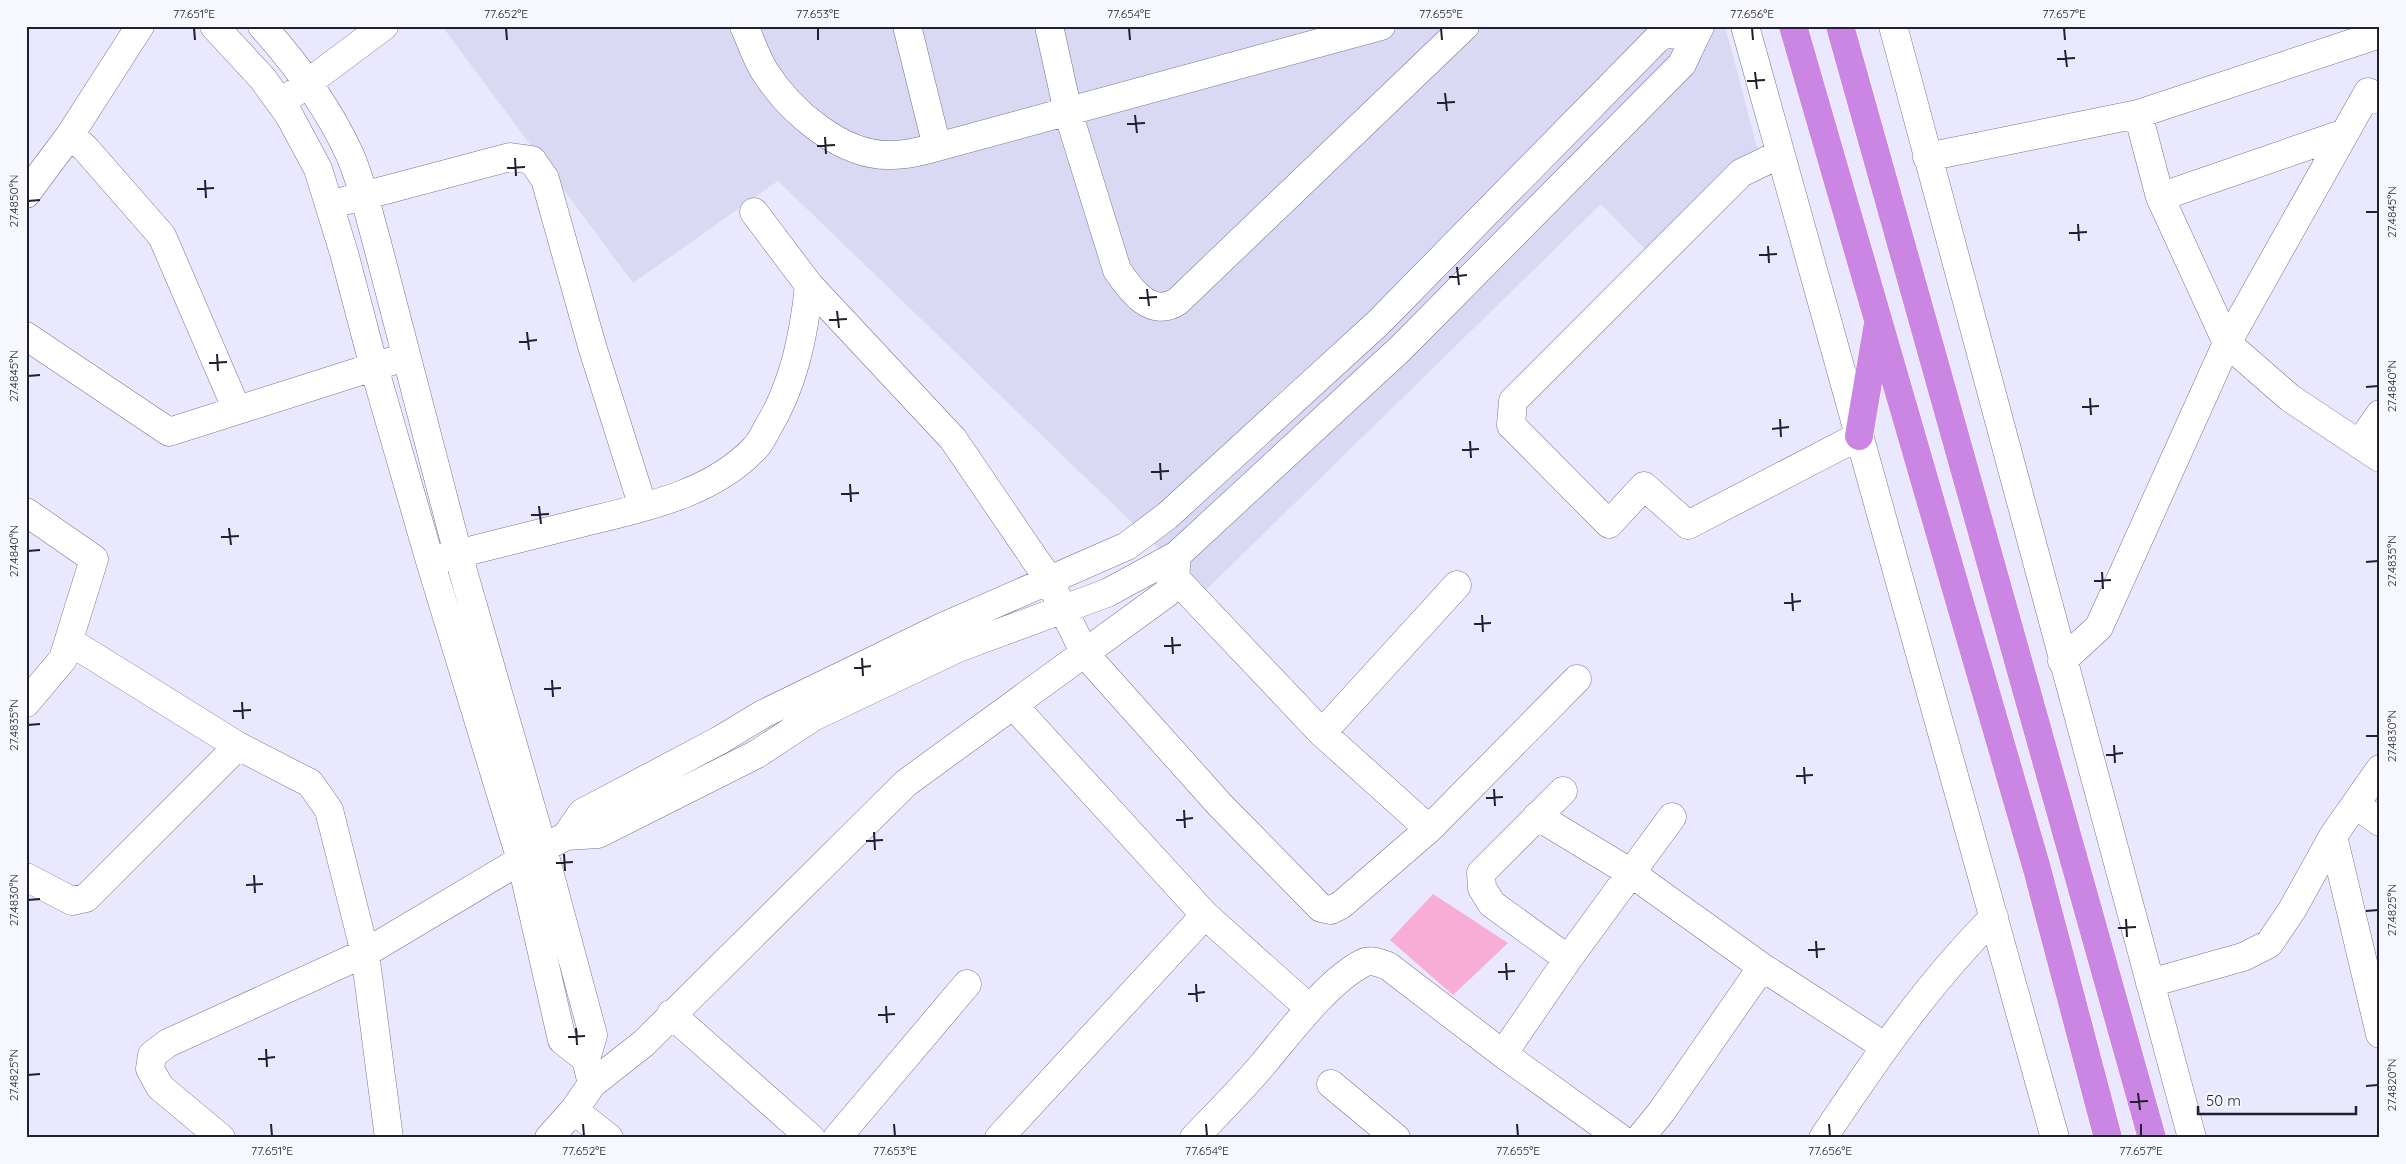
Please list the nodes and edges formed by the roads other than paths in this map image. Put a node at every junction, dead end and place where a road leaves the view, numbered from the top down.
1 (140, 26) edge
2 (214, 26) edge
3 (262, 26) edge
4 (384, 26) edge
5 (744, 26) edge
6 (907, 26) edge
7 (1048, 26) edge
8 (1381, 26) edge
9 (1465, 26) edge
10 (1700, 26) edge
11 (1745, 26) edge
12 (1793, 26) edge
13 (1840, 26) edge
14 (1893, 26) edge
15 (2380, 34) edge
16 (308, 82) junction
17 (2380, 100) edge
18 (281, 103) junction
19 (1068, 112) junction
20 (2138, 114) junction
21 (1573, 125) junction
22 (2345, 132) junction
23 (70, 136) junction
24 (937, 148) junction
25 (1596, 150) junction
26 (1780, 154) junction
27 (1927, 157) junction
28 (26, 194) edge
29 (362, 195) junction
30 (2160, 197) junction
31 (329, 205) junction
32 (754, 212) dead end
33 (809, 285) junction
34 (1878, 322) junction
35 (26, 336) edge
36 (2227, 343) junction
37 (407, 356) junction
38 (374, 367) junction
39 (1293, 401) junction
40 (237, 410) junction
41 (2380, 414) edge
42 (1314, 428) junction
43 (1859, 436) junction
44 (2370, 450) edge
45 (643, 507) junction
46 (26, 512) edge
47 (458, 554) junction
48 (430, 561) junction
49 (1176, 566) junction
50 (1049, 580) junction
51 (1457, 585) dead end
52 (1062, 608) junction
53 (68, 641) junction
54 (1085, 654) junction
55 (2062, 661) junction
56 (1577, 679) dead end
57 (26, 704) edge
58 (1013, 705) junction
59 (1322, 733) junction
60 (720, 740) junction
61 (238, 746) junction
62 (737, 764) junction
63 (2380, 769) edge
64 (1563, 791) dead end
65 (2356, 805) junction
66 (1537, 816) junction
67 (1672, 817) dead end
68 (2380, 822) edge
69 (1429, 829) junction
70 (2334, 836) junction
71 (544, 848) junction
72 (1631, 873) junction
73 (26, 877) edge
74 (1205, 915) junction
75 (1994, 917) junction
76 (365, 953) junction
77 (1568, 958) junction
78 (1762, 967) junction
79 (2150, 983) junction
80 (967, 984) dead end
81 (1309, 1008) junction
82 (671, 1014) junction
83 (2380, 1034) edge
84 (1884, 1046) junction
85 (1503, 1054) junction
86 (589, 1072) junction
87 (1331, 1084) dead end
88 (574, 1110) junction
89 (221, 1138) edge
90 (390, 1138) edge
91 (549, 1138) edge
92 (609, 1138) edge
93 (812, 1138) edge
94 (837, 1138) edge
95 (999, 1138) edge
96 (1194, 1138) edge
97 (1396, 1138) edge
98 (1620, 1138) edge
99 (1640, 1138) edge
100 (1824, 1138) edge
101 (2055, 1138) edge
102 (2108, 1138) edge
103 (2152, 1138) edge
104 (2192, 1138) edge

1 - 23 street
2 - 18 street
3 - 16 street
4 - 16 street
5 - 24 street
6 - 24 street
7 - 19 street
8 - 19 street
9 - 19 street
10 - 21 street
10 - 25 street
11 - 26 street
12 - 34 highway
13 - 103 highway
14 - 27 street
15 - 20 street
16 - 18 street
16 - 29 street
17 - 22 street
18 - 31 street
19 - 24 street
20 - 27 street
20 - 30 street
21 - 25 street
21 - 39 street
22 - 30 street
22 - 36 street
23 - 28 street
23 - 40 street
25 - 42 street
26 - 43 street
26 - 43 street
27 - 55 street
29 - 31 street
29 - 37 street
29 - 45 street
30 - 36 street
31 - 38 street
32 - 33 street
33 - 45 street
33 - 50 street
34 - 43 highway
34 - 102 highway
35 - 40 street
36 - 44 street
36 - 55 street
37 - 38 street
37 - 47 street
38 - 40 street
38 - 48 street
39 - 42 street
39 - 50 street
41 - 44 street
42 - 49 street
43 - 75 street
45 - 47 street
46 - 53 street
47 - 48 street
47 - 71 street
48 - 71 street
49 - 52 street
49 - 54 street
49 - 59 street
50 - 52 street
50 - 60 street
51 - 59 street
52 - 54 street
52 - 62 street
53 - 57 street
53 - 61 street
54 - 58 street
54 - 69 street
55 - 79 street
56 - 69 street
58 - 74 street
58 - 82 street
59 - 69 street
60 - 62 street
60 - 71 street
61 - 73 street
61 - 76 street
62 - 71 street
63 - 65 street
64 - 66 street
65 - 68 street
65 - 70 street
66 - 72 street
66 - 77 street
67 - 72 street
70 - 79 street
70 - 83 street
71 - 76 street
71 - 86 street
72 - 77 street
72 - 78 street
74 - 81 street
74 - 95 street
75 - 84 street
75 - 101 street
76 - 89 street
76 - 90 street
77 - 85 street
78 - 84 street
78 - 99 street
79 - 104 street
80 - 94 street
81 - 85 street
81 - 96 street
82 - 86 street
82 - 93 street
84 - 100 street
85 - 98 street
86 - 88 street
87 - 97 street
88 - 91 street
88 - 92 street

